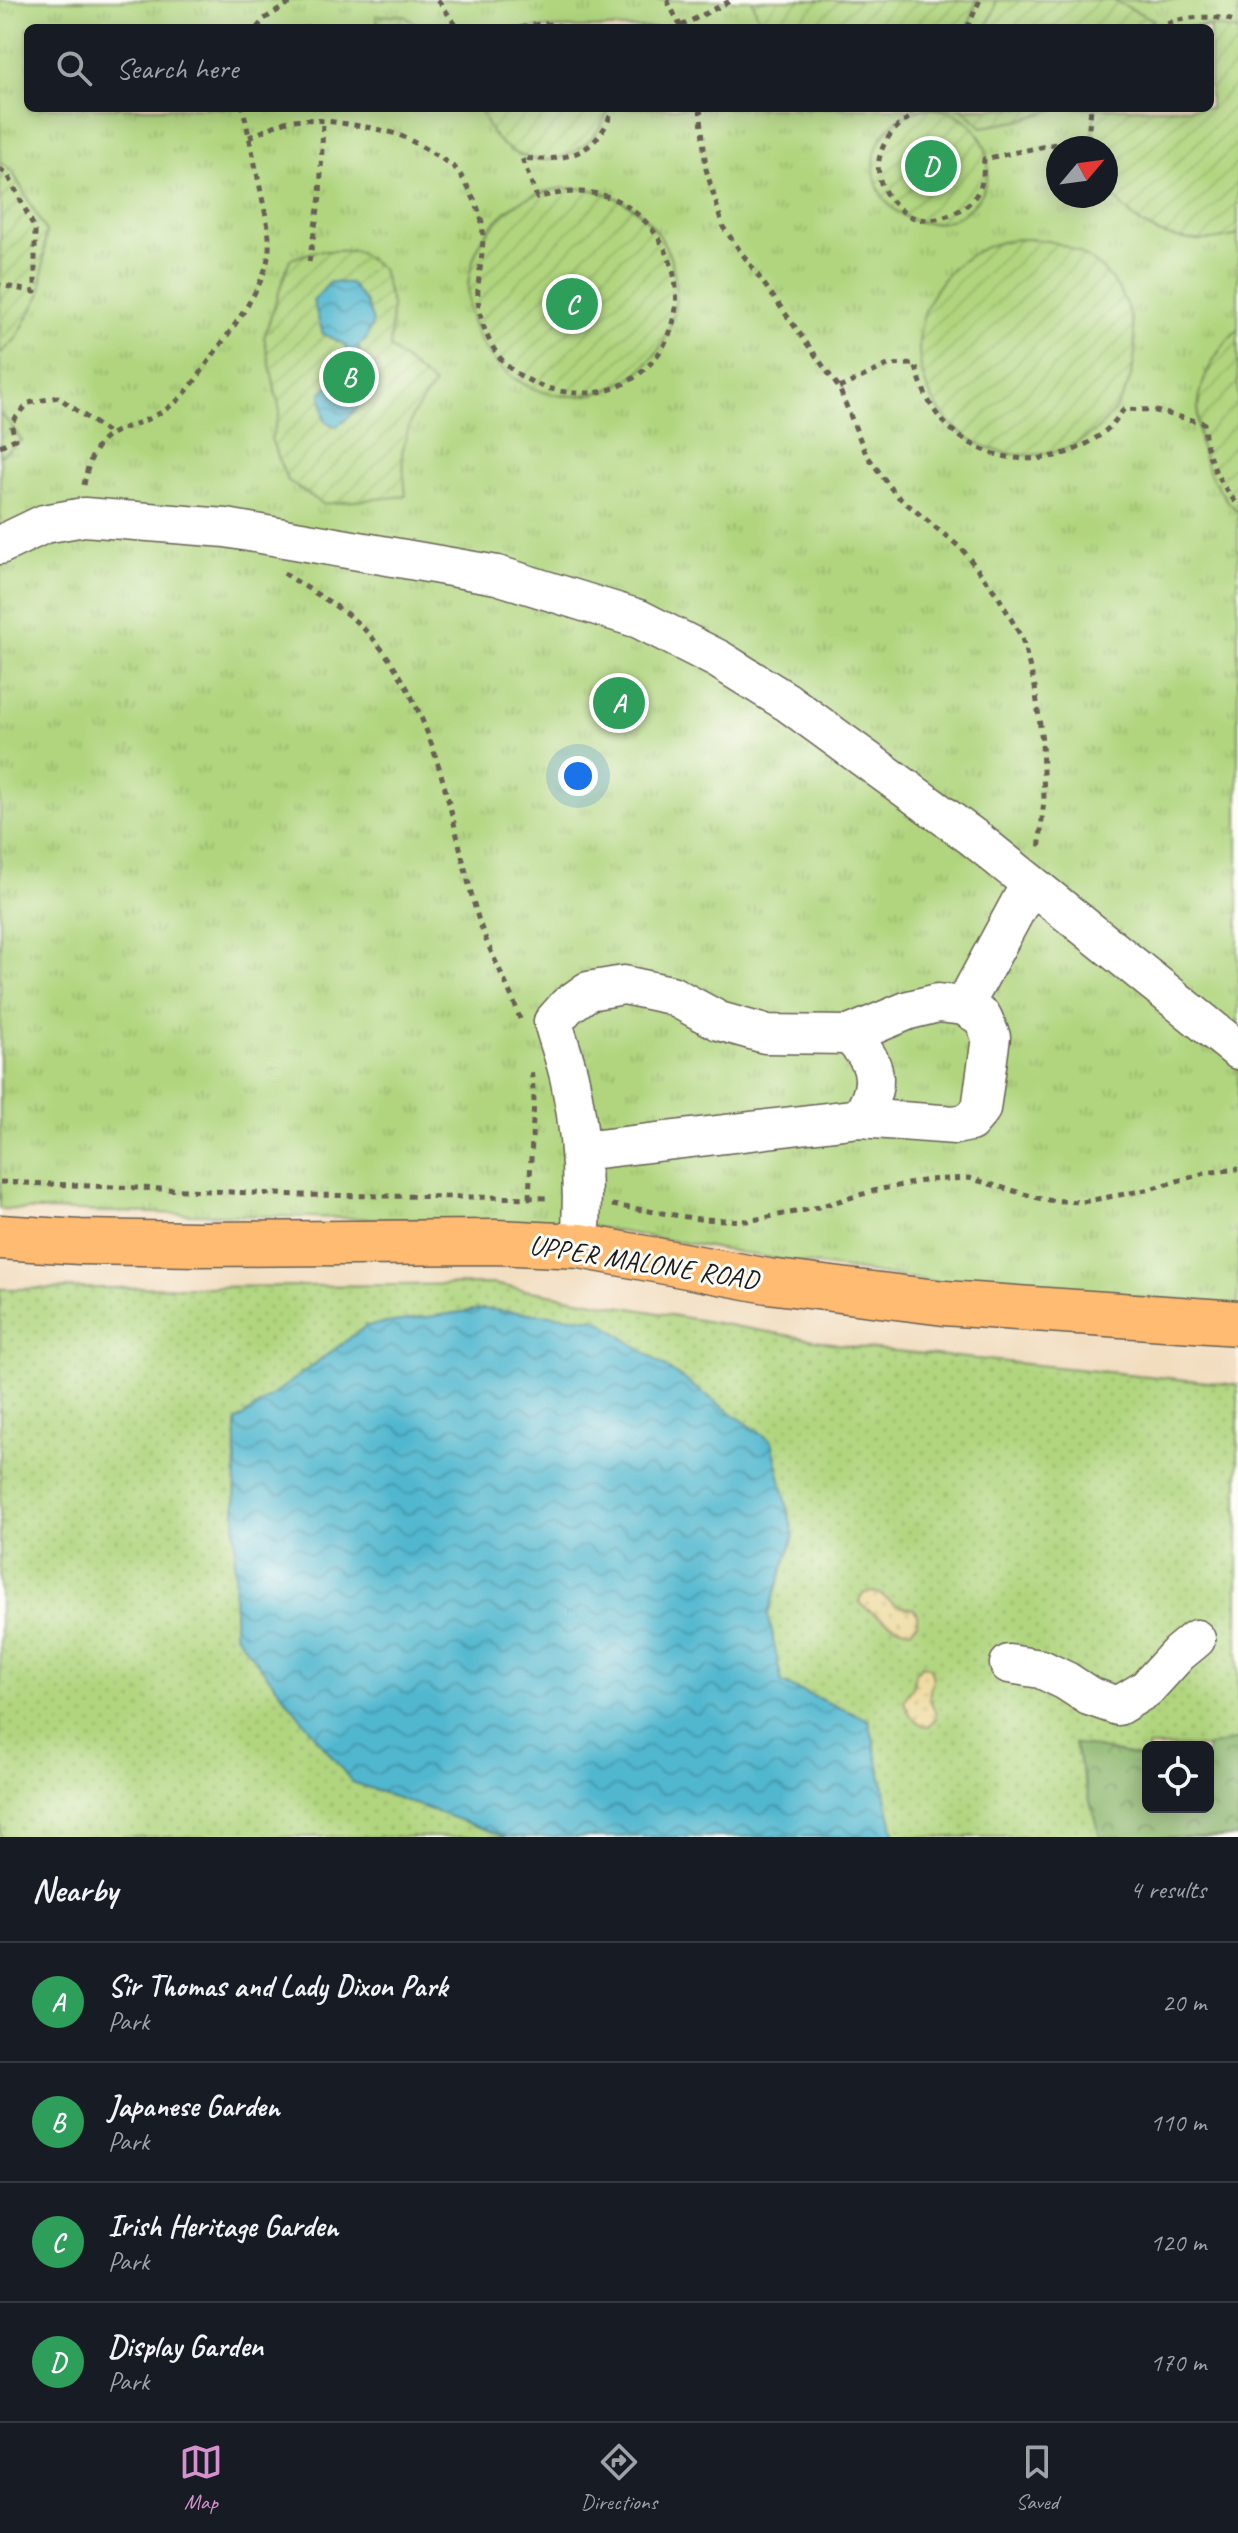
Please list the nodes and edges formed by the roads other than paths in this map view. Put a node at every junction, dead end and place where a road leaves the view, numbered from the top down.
1 (0, 545) edge
2 (1030, 884) junction
3 (964, 1006) junction
4 (849, 1035) junction
5 (1238, 1050) edge
6 (860, 1118) junction
7 (581, 1151) junction
8 (0, 1237) edge
9 (580, 1246) junction
10 (1238, 1323) edge
11 (1196, 1639) dead end
12 (1009, 1664) dead end

1 - 2 lane
2 - 3 lane
2 - 5 lane
3 - 4 lane
3 - 6 lane
4 - 6 lane
4 - 7 lane
6 - 7 lane
7 - 9 lane
8 - 9 main road, UPPER MALONE ROAD
9 - 10 main road, UPPER MALONE ROAD
11 - 12 lane

